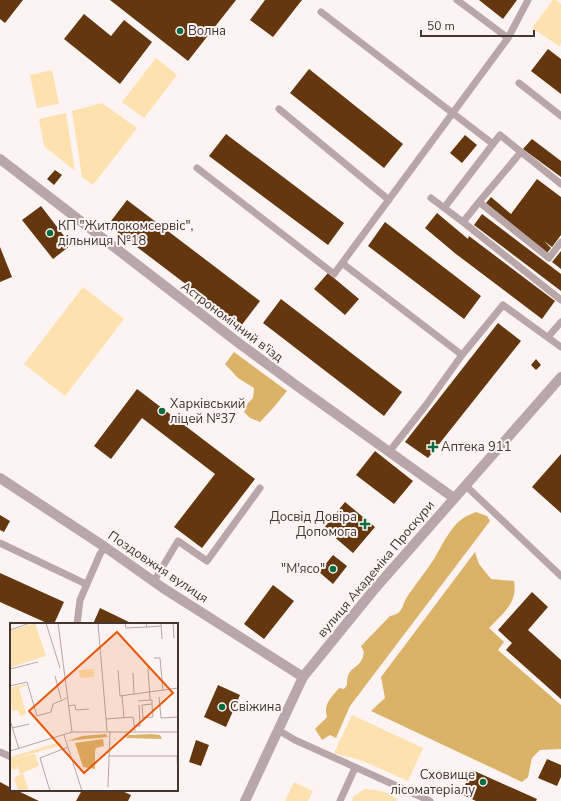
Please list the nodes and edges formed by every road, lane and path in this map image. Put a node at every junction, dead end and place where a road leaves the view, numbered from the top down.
1 (457, 0) edge
2 (528, 0) edge
3 (321, 12) dead end
4 (508, 38) junction
5 (519, 83) dead end
6 (279, 109) dead end
7 (453, 113) junction
8 (561, 116) edge
9 (493, 144) junction
10 (521, 152) junction
11 (0, 159) edge
12 (197, 168) dead end
13 (561, 184) edge
14 (431, 198) dead end
15 (389, 200) junction
16 (479, 202) junction
17 (444, 208) junction
18 (463, 222) junction
19 (561, 242) edge
20 (342, 263) junction
21 (561, 300) edge
22 (561, 322) edge
23 (548, 337) junction
24 (561, 347) edge
25 (462, 355) junction
26 (561, 377) edge
27 (389, 452) junction
28 (0, 478) edge
29 (465, 486) junction
30 (260, 488) dead end
31 (454, 498) junction
32 (0, 543) edge
33 (105, 547) junction
34 (561, 576) edge
35 (154, 581) junction
36 (86, 584) junction
37 (77, 623) edge
38 (303, 677) junction
39 (278, 730) junction
40 (0, 752) edge
41 (10, 757) edge
42 (355, 768) junction
43 (245, 801) edge
44 (340, 801) edge
45 (430, 801) edge

1 - 4 lane
2 - 4 lane
3 - 7 lane
4 - 7 lane
5 - 8 lane
6 - 15 lane
7 - 9 lane
7 - 15 lane
9 - 10 lane
9 - 17 lane
10 - 13 lane
10 - 16 lane
11 - 27 street, Астрономічний в'їзд
12 - 20 lane
14 - 17 lane
15 - 20 lane
16 - 18 lane
16 - 19 lane
17 - 18 lane
18 - 21 lane
20 - 25 lane
22 - 23 lane
23 - 24 lane
23 - 25 lane
25 - 27 lane
26 - 29 street, вулиця Академіка Проскури
27 - 31 street, Астрономічний в'їзд
28 - 33 street, Поздовжня вулиця
29 - 31 street, вулиця Академіка Проскури
29 - 34 lane
30 - 35 lane
31 - 38 street, вулиця Академіка Проскури
32 - 36 lane
33 - 35 street, Поздовжня вулиця
33 - 36 lane
35 - 38 street, Поздовжня вулиця
36 - 37 lane
38 - 39 street, вулиця Академіка Проскури
39 - 42 lane
39 - 43 street, вулиця Академіка Проскури
40 - 41 lane
42 - 44 lane
42 - 45 lane

